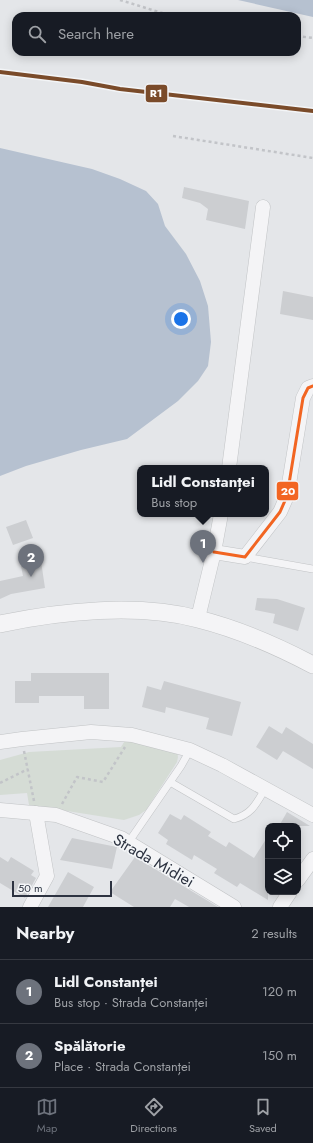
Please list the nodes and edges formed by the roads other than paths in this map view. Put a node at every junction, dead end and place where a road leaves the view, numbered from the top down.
1 (263, 207) dead end
2 (313, 386) edge
3 (229, 465) edge
4 (220, 517) edge
5 (214, 552) junction
6 (245, 557) junction
7 (313, 569) edge
8 (198, 618) junction
9 (0, 624) edge
10 (313, 666) edge
11 (0, 742) edge
12 (190, 750) junction
13 (170, 782) junction
14 (265, 789) junction
15 (0, 810) edge
16 (36, 813) junction
17 (313, 815) edge
18 (128, 843) junction
19 (313, 859) edge
20 (301, 876) edge
21 (288, 895) edge
22 (30, 907) edge
23 (234, 907) edge
24 (280, 907) edge

1 - 3 street
2 - 6 street
4 - 5 street
5 - 6 street
5 - 8 street
6 - 7 lane
8 - 9 street
8 - 10 street
11 - 12 street
12 - 13 lane
12 - 14 street
13 - 14 lane
13 - 18 lane
14 - 17 street
15 - 16 street, Strada Midiei
16 - 18 street, Strada Midiei
16 - 22 street
18 - 23 street, Strada Midiei
19 - 20 street
21 - 24 street

